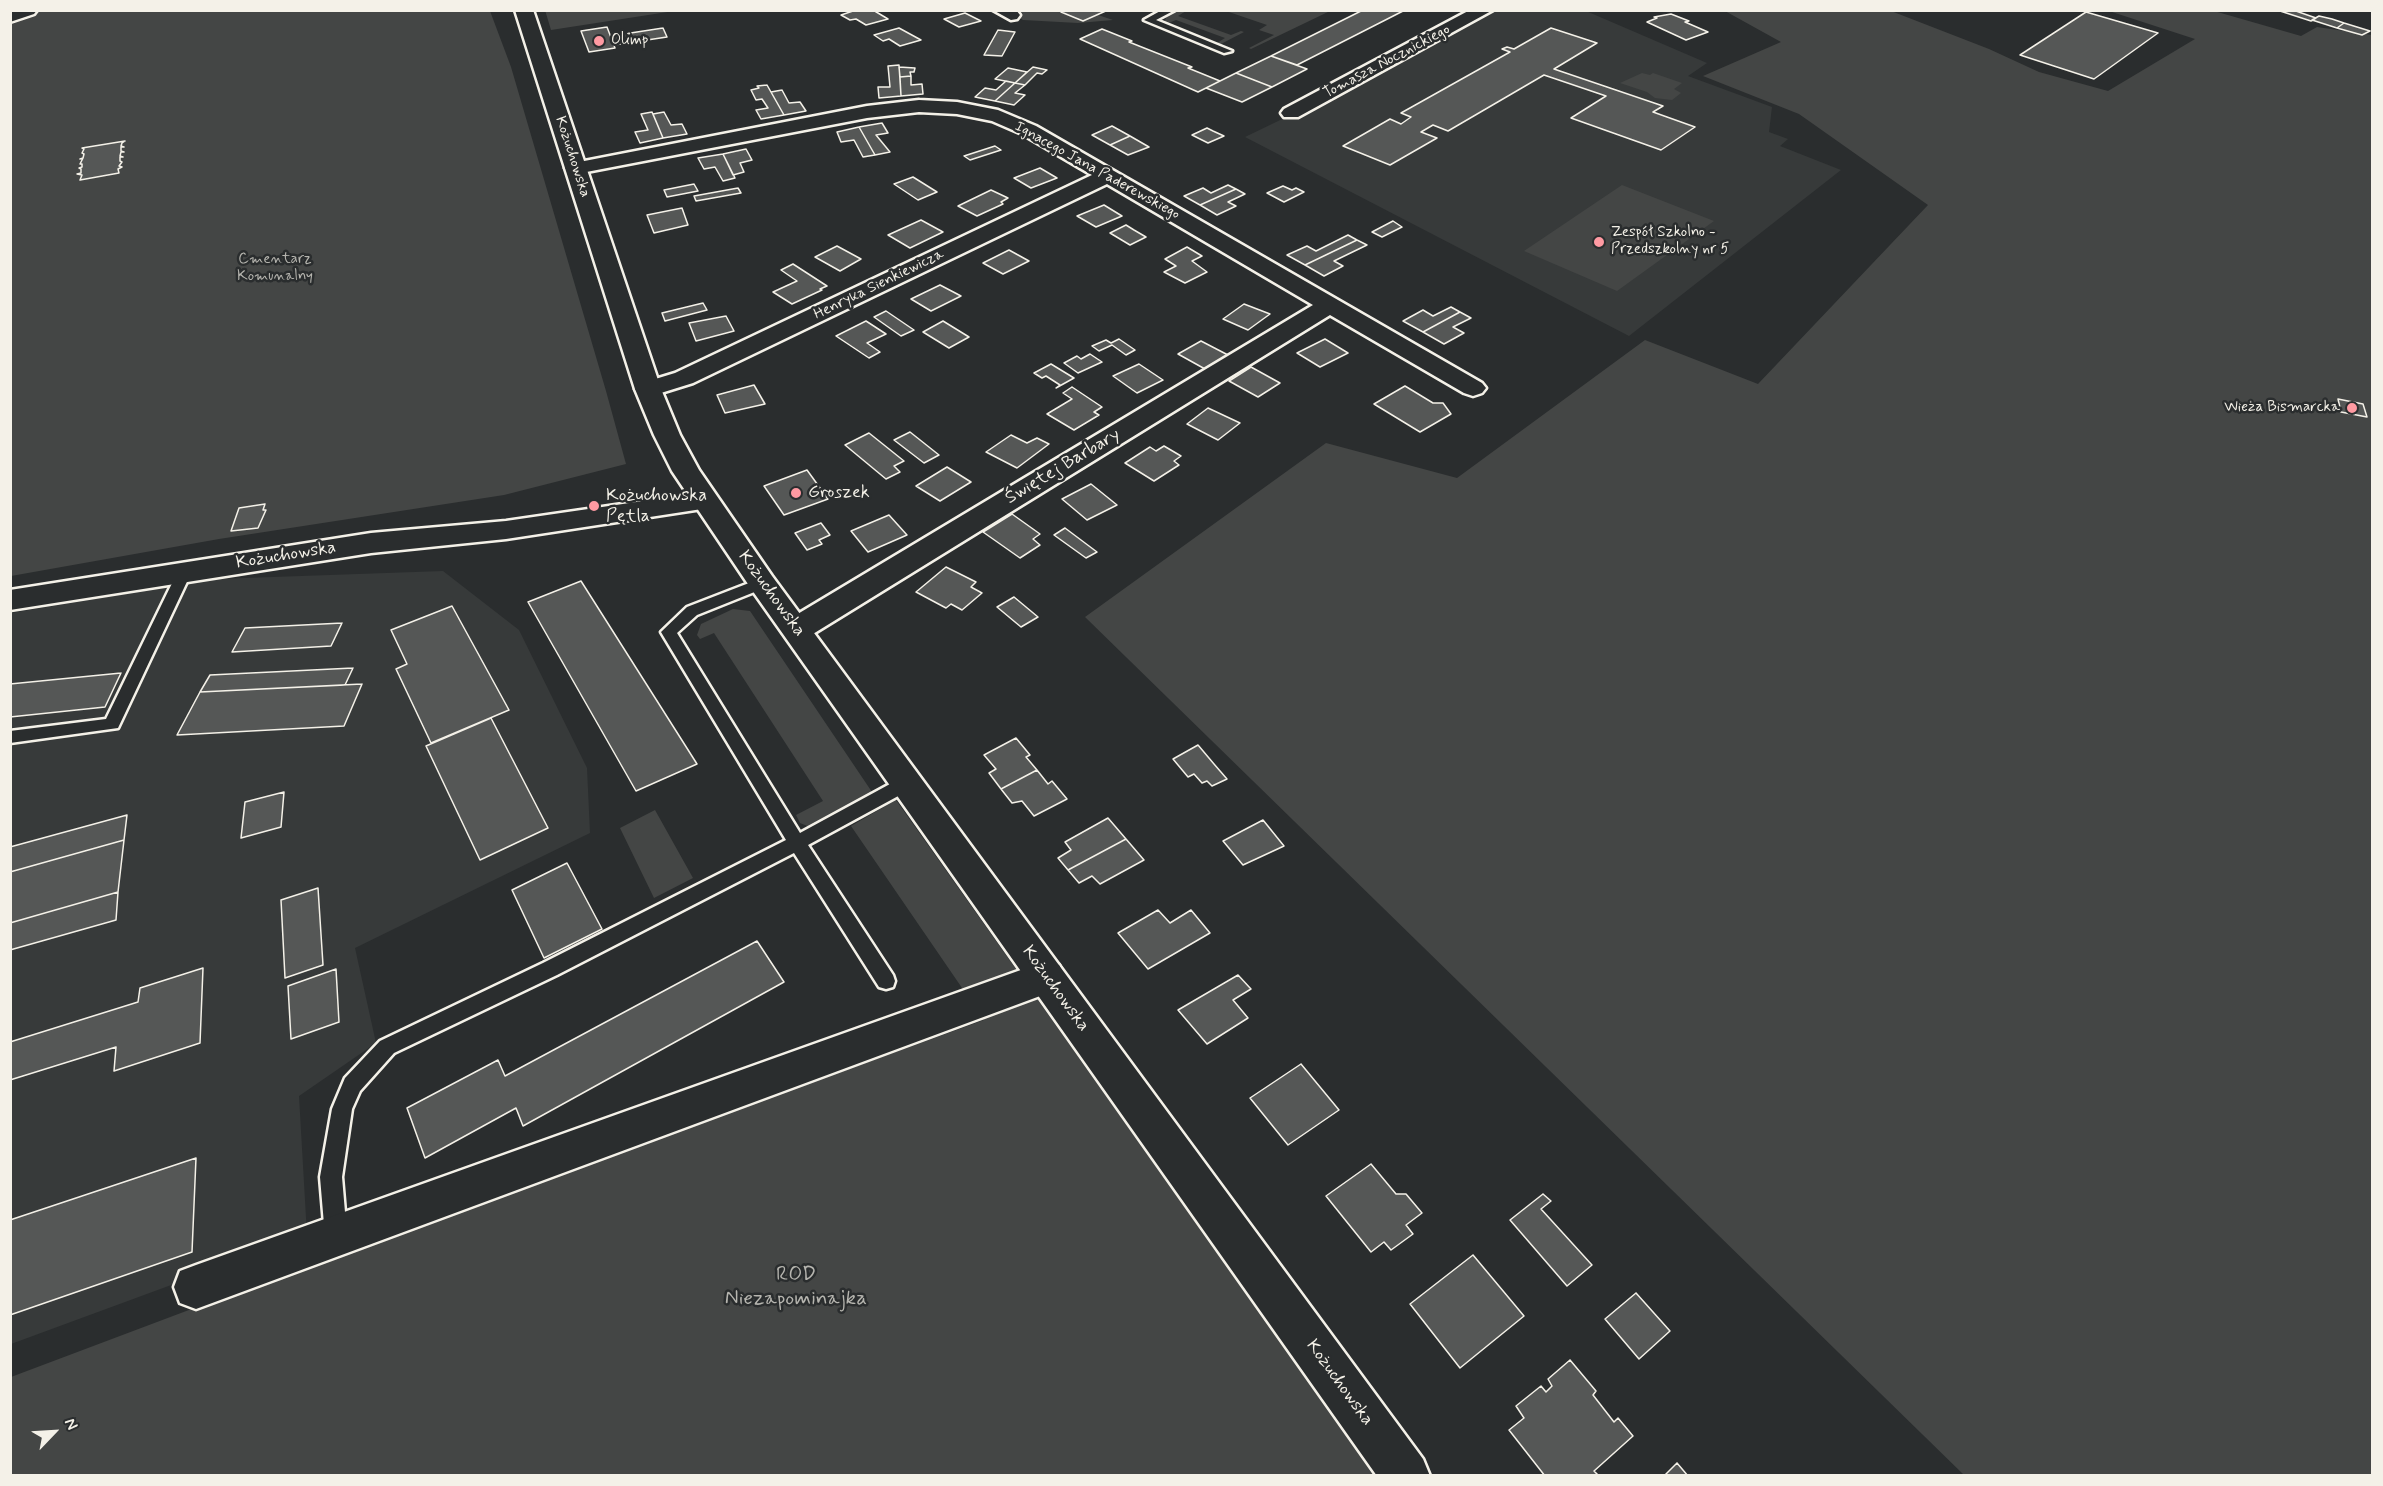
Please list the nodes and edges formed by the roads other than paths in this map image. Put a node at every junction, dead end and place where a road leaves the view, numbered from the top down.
1 (28, 10) edge
2 (524, 10) edge
3 (1171, 10) edge
4 (1484, 10) edge
5 (10, 17) edge
6 (1227, 51) dead end
7 (1290, 113) dead end
8 (576, 168) junction
9 (1108, 176) junction
10 (1330, 305) junction
11 (1473, 388) dead end
12 (648, 389) junction
13 (705, 501) junction
14 (185, 571) junction
15 (762, 583) junction
16 (10, 600) edge
17 (796, 629) junction
18 (10, 737) edge
19 (907, 783) junction
20 (797, 843) junction
21 (1046, 977) junction
22 (886, 981) dead end
23 (336, 1236) junction
24 (196, 1287) dead end
25 (1406, 1476) edge

1 - 5 street
2 - 8 street, Kożuchowska
3 - 6 lane
4 - 7 street, Tomasza Nocznickiego
8 - 9 street, Ignacego Jana Paderewskiego
8 - 12 street, Kożuchowska
9 - 10 street, Ignacego Jana Paderewskiego
9 - 12 street, Henryka Sienkiewicza
10 - 11 street, Ignacego Jana Paderewskiego
10 - 17 street, Świętej Barbary
12 - 13 street, Kożuchowska
13 - 14 street, Kożuchowska
13 - 15 street, Kożuchowska
14 - 16 street, Kożuchowska
14 - 18 lane
15 - 17 street, Kożuchowska
15 - 20 lane
17 - 19 street, Kożuchowska
19 - 20 lane
19 - 21 street, Kożuchowska
20 - 22 lane
20 - 23 lane
21 - 23 street
21 - 25 street, Kożuchowska
23 - 24 street

